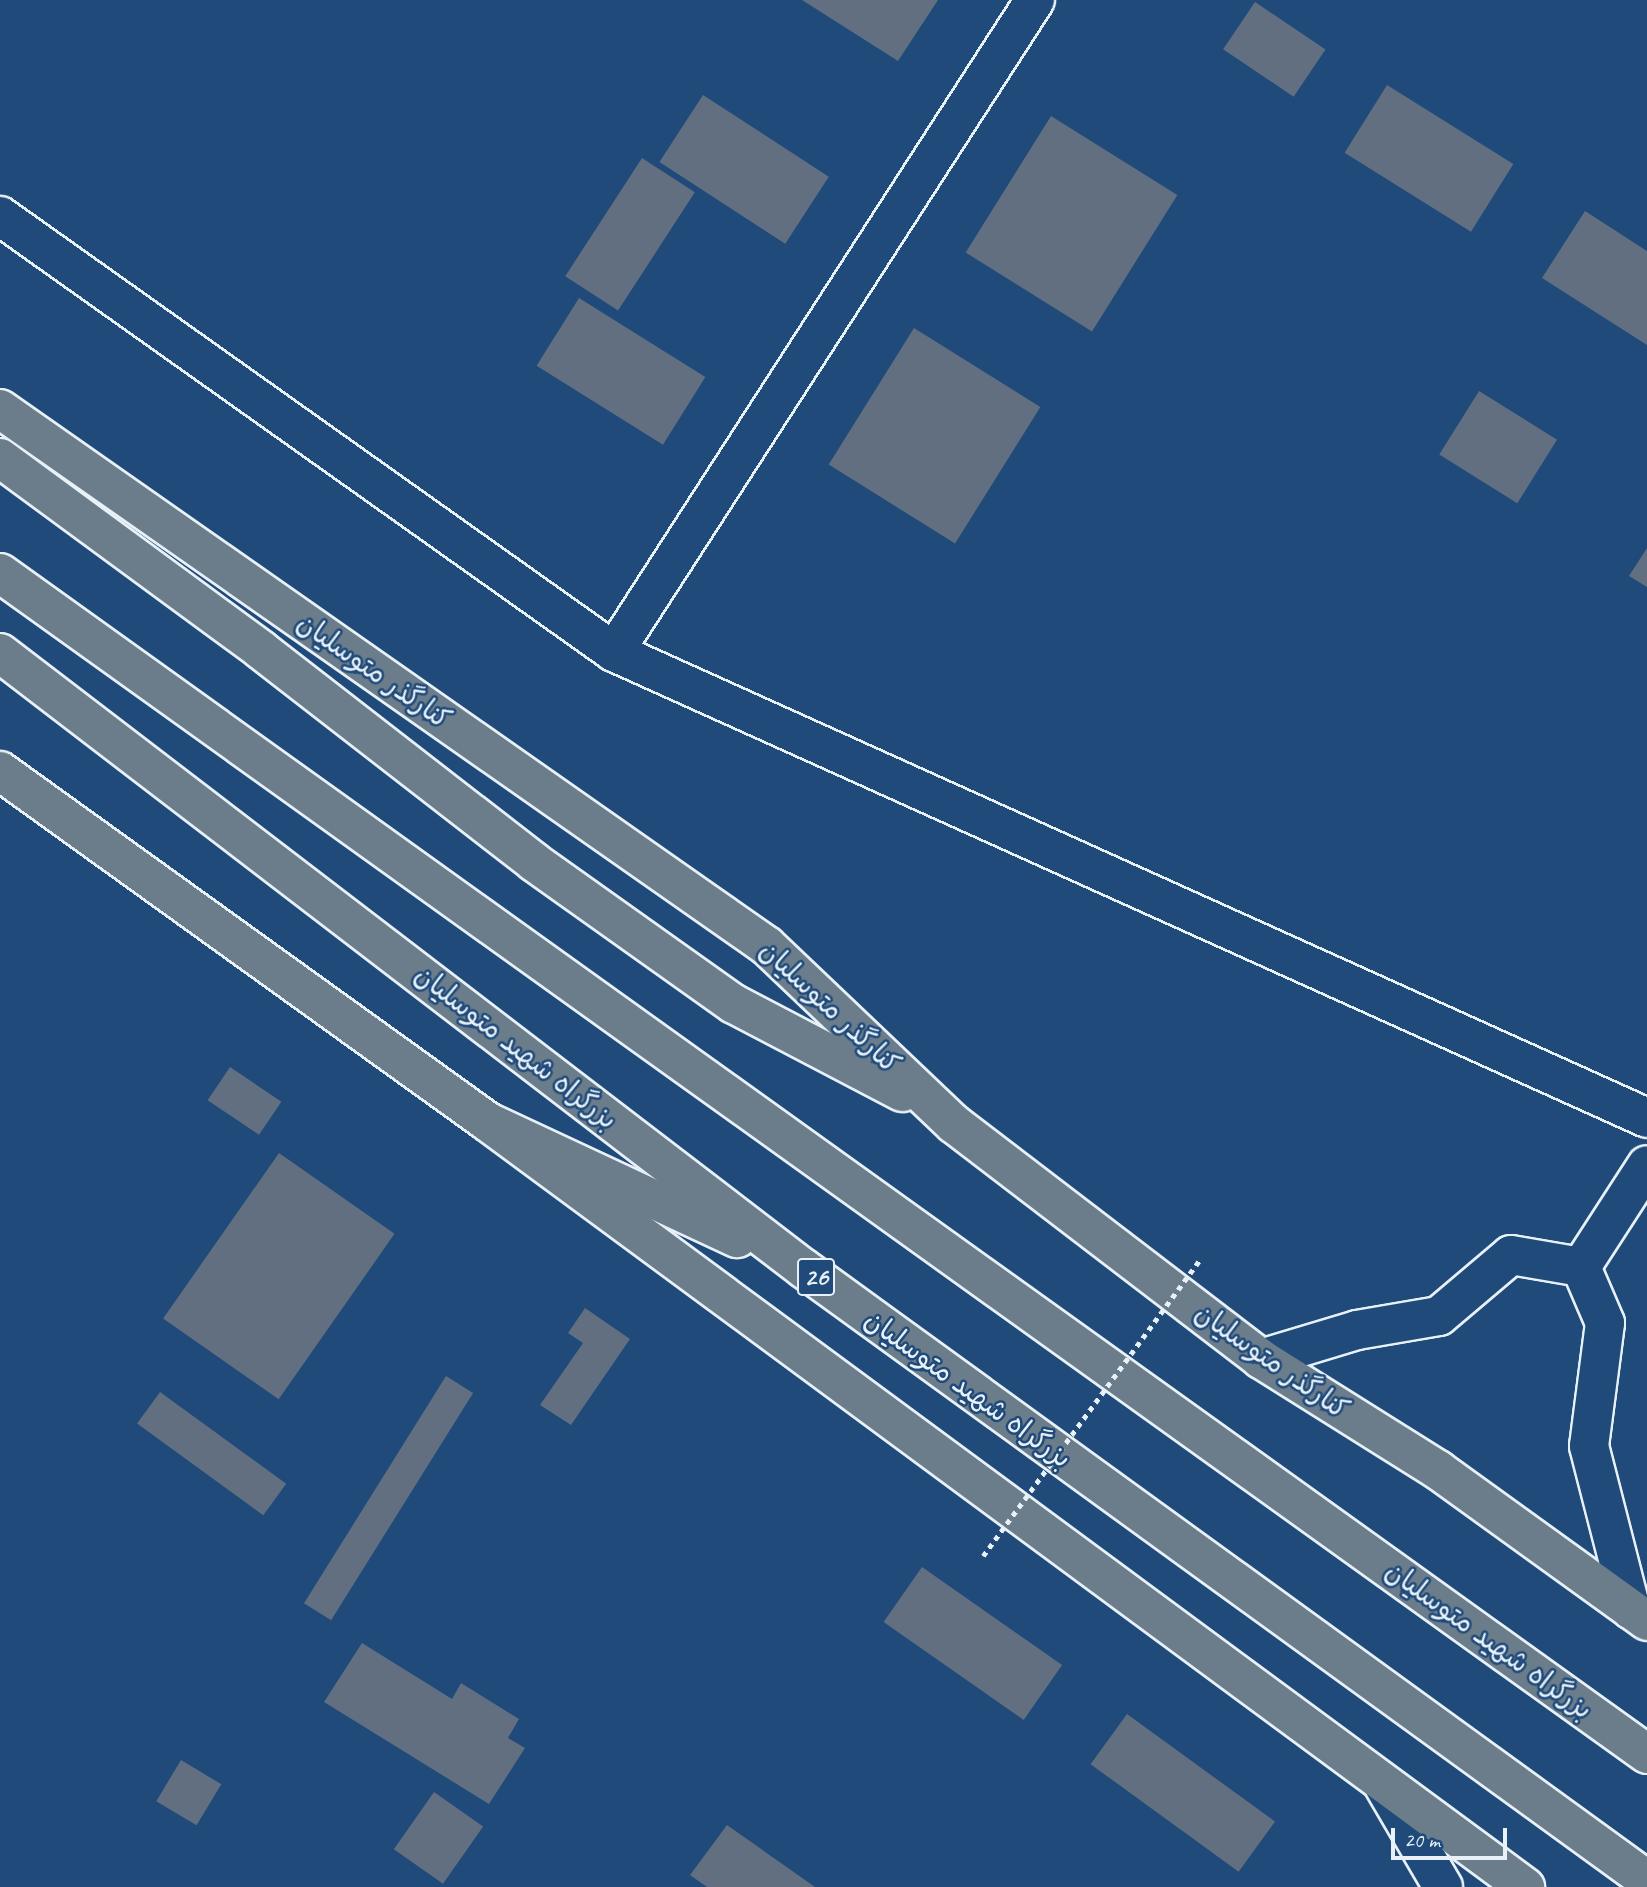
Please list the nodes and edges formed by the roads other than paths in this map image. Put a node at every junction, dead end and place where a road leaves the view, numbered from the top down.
1 (1035, 0) edge
2 (0, 216) edge
3 (0, 409) edge
4 (0, 458) edge
5 (0, 573) edge
6 (614, 652) junction
7 (0, 653) edge
8 (0, 771) edge
9 (944, 1115) junction
10 (1647, 1118) edge
11 (488, 1122) junction
12 (1647, 1165) edge
13 (1581, 1267) junction
14 (803, 1268) junction
15 (1261, 1359) junction
16 (1639, 1616) edge
17 (1647, 1754) edge
18 (1384, 1786) junction
19 (1647, 1880) edge
20 (1443, 1887) edge
21 (1525, 1887) edge

1 - 6 lane
2 - 6 lane
3 - 9 main road, کنارگذر متوسلیان
4 - 9 main road
5 - 17 main road, بزرگراه شهید متوسلیان
6 - 10 lane
7 - 14 main road, بزرگراه شهید متوسلیان / 26
8 - 11 main road
9 - 15 main road, کنارگذر متوسلیان
11 - 14 main road
11 - 18 main road
12 - 13 lane
13 - 15 lane
13 - 16 lane
14 - 19 main road, بزرگراه شهید متوسلیان / 26
15 - 16 main road, کنارگذر متوسلیان
18 - 20 lane
18 - 21 main road

